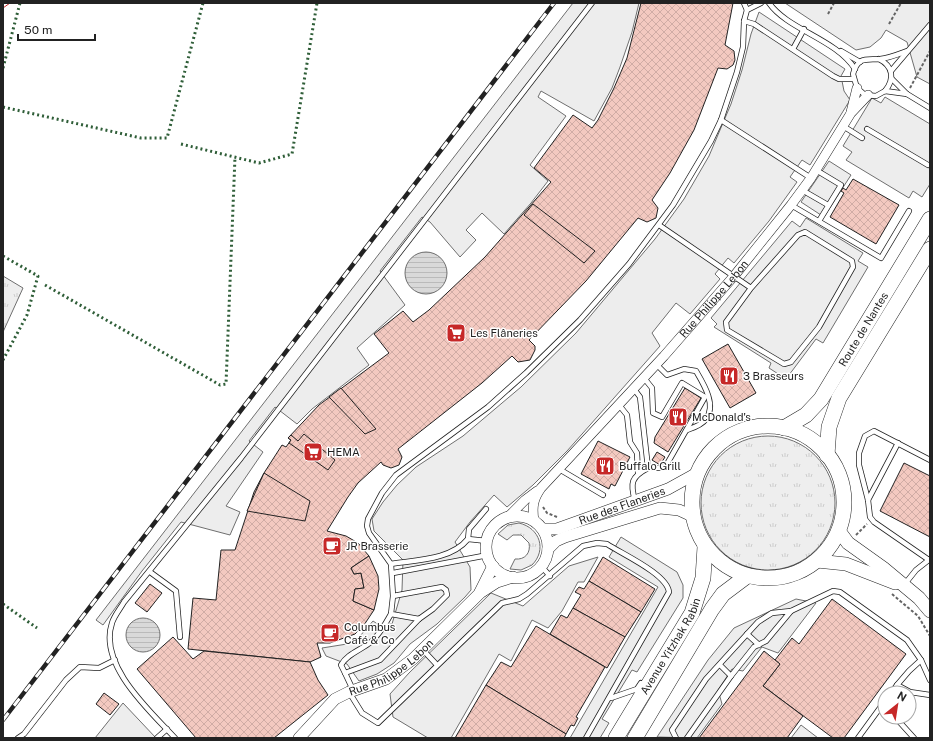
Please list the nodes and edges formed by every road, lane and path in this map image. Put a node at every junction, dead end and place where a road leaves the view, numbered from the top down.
1 (592, 3) edge
2 (744, 3) edge
3 (761, 3) edge
4 (769, 3) edge
5 (834, 3) edge
6 (901, 3) edge
7 (747, 10) junction
8 (828, 14) dead end
9 (744, 21) junction
10 (890, 24) dead end
11 (930, 26) edge
12 (804, 29) junction
13 (827, 44) junction
14 (793, 49) junction
15 (907, 51) junction
16 (930, 51) edge
17 (880, 59) junction
18 (860, 62) junction
19 (854, 69) junction
20 (891, 71) junction
21 (853, 79) junction
22 (892, 79) junction
23 (857, 88) junction
24 (909, 89) dead end
25 (885, 91) junction
26 (907, 94) junction
27 (867, 95) junction
28 (930, 108) edge
29 (851, 113) junction
30 (720, 120) junction
31 (843, 126) junction
32 (867, 129) dead end
33 (862, 138) dead end
34 (928, 165) dead end
35 (814, 174) junction
36 (802, 190) junction
37 (791, 205) junction
38 (828, 205) junction
39 (909, 211) dead end
40 (930, 219) edge
41 (819, 221) junction
42 (659, 224) junction
43 (930, 249) edge
44 (734, 276) junction
45 (751, 288) junction
46 (656, 364) junction
47 (644, 378) junction
48 (634, 390) junction
49 (619, 405) junction
50 (784, 428) junction
51 (687, 430) junction
52 (898, 443) junction
53 (827, 455) junction
54 (930, 460) edge
55 (648, 468) junction
56 (559, 469) junction
57 (638, 473) junction
58 (697, 473) junction
59 (541, 488) junction
60 (603, 495) dead end
61 (868, 500) junction
62 (540, 501) dead end
63 (635, 501) junction
64 (486, 509) dead end
65 (692, 516) junction
66 (508, 517) junction
67 (872, 519) junction
68 (534, 521) junction
69 (562, 527) junction
70 (543, 529) junction
71 (839, 531) junction
72 (468, 539) junction
73 (487, 541) junction
74 (848, 543) junction
75 (705, 546) junction
76 (548, 549) junction
77 (488, 555) junction
78 (929, 560) edge
79 (817, 561) junction
80 (391, 564) junction
81 (493, 566) junction
82 (542, 566) junction
83 (150, 572) junction
84 (393, 573) junction
85 (550, 576) junction
86 (747, 576) junction
87 (513, 577) junction
88 (903, 586) junction
89 (480, 593) junction
90 (891, 594) dead end
91 (394, 596) junction
92 (791, 611) junction
93 (930, 611) edge
94 (692, 613) junction
95 (391, 614) junction
96 (419, 618) junction
97 (747, 634) junction
98 (930, 636) edge
99 (180, 638) dead end
100 (759, 645) junction
101 (423, 650) junction
102 (115, 660) junction
103 (921, 660) junction
104 (437, 665) junction
105 (720, 665) junction
106 (651, 670) dead end
107 (345, 672) junction
108 (646, 676) dead end
109 (732, 676) junction
110 (930, 680) edge
111 (897, 685) edge
112 (351, 691) junction
113 (917, 693) edge
114 (930, 695) edge
115 (611, 698) junction
116 (877, 712) edge
117 (645, 722) junction
118 (902, 725) edge
119 (166, 728) junction
120 (18, 738) edge
121 (157, 738) edge
122 (175, 738) edge
123 (299, 738) edge
124 (586, 738) edge
125 (616, 738) edge
126 (635, 738) edge
127 (638, 738) edge
128 (676, 738) edge
129 (687, 738) edge
130 (858, 738) edge
131 (914, 738) edge

1 - 83 lane
2 - 7 lane
3 - 7 lane
4 - 12 lane
5 - 8 path
6 - 10 path
7 - 9 lane
9 - 14 lane
9 - 30 lane
11 - 15 lane
12 - 13 lane
12 - 14 lane
13 - 18 lane
13 - 19 lane
14 - 21 lane
15 - 17 lane
15 - 20 lane
16 - 24 path
17 - 18 lane
17 - 20 lane
18 - 19 lane
19 - 21 lane
20 - 22 lane
21 - 23 lane
22 - 25 lane
22 - 26 lane
23 - 27 lane
23 - 29 street
25 - 26 lane
25 - 27 lane
26 - 28 lane
27 - 29 street, Rue Philippe Lebon
29 - 31 street, Rue Philippe Lebon
30 - 35 lane
30 - 42 lane
31 - 33 lane
31 - 35 street, Rue Philippe Lebon
32 - 34 lane
35 - 36 street, Rue Philippe Lebon
35 - 38 lane
36 - 37 street, Rue Philippe Lebon
36 - 38 lane
37 - 41 lane
37 - 44 street, Rue Philippe Lebon
38 - 41 lane
39 - 41 lane
40 - 50 main road, Route de Nantes
42 - 44 lane
42 - 80 lane
43 - 53 main road, Route de Nantes
44 - 45 lane
44 - 46 street, Rue Philippe Lebon
45 - 45 lane
46 - 47 street, Rue Philippe Lebon
46 - 51 lane
47 - 48 street, Rue Philippe Lebon
47 - 51 lane
48 - 49 street, Rue Philippe Lebon
48 - 55 lane
49 - 56 street, Rue Philippe Lebon
49 - 57 lane
50 - 53 main road
50 - 58 main road
51 - 55 lane
52 - 54 lane
52 - 61 lane
52 - 61 lane
53 - 71 main road
55 - 57 lane
56 - 59 street, Rue Philippe Lebon
56 - 60 lane
57 - 63 lane
58 - 63 street, Rue des Flaneries
58 - 65 main road
59 - 66 street, Rue Philippe Lebon
59 - 68 street, Rue Philippe Lebon
61 - 67 lane
62 - 69 path
63 - 69 street, Rue des Flaneries
64 - 72 lane
65 - 75 main road
65 - 76 street, Rue des Flaneries
66 - 68 street
66 - 73 street
67 - 74 path
67 - 78 lane
68 - 70 street
69 - 70 street, Rue des Flaneries
70 - 76 street
71 - 74 main road
71 - 79 main road
72 - 73 lane
72 - 80 lane
73 - 77 street
74 - 88 main road
75 - 86 main road
75 - 94 main road, Avenue Yitzhak Rabin
76 - 82 street
77 - 81 street
77 - 84 lane
78 - 88 lane
79 - 86 main road
79 - 88 main road
80 - 84 lane
81 - 87 street
81 - 89 street, Rue Philippe Lebon
82 - 85 lane
82 - 87 street
83 - 99 lane
83 - 102 lane
84 - 91 lane
85 - 104 lane
85 - 115 lane
86 - 117 main road, Avenue Yitzhak Rabin
87 - 89 street, Rue Philippe Lebon
88 - 93 main road
89 - 101 street, Rue Philippe Lebon
90 - 98 path
91 - 95 lane
91 - 96 lane
92 - 97 lane
92 - 100 lane
92 - 103 lane
94 - 106 lane
94 - 125 main road, Avenue Yitzhak Rabin
95 - 96 lane
95 - 107 lane
96 - 107 lane
97 - 100 lane
97 - 105 lane
100 - 109 lane
101 - 104 lane
101 - 112 street, Rue Philippe Lebon
102 - 119 lane
102 - 120 lane
103 - 110 lane
103 - 111 lane
104 - 112 lane
105 - 109 lane
105 - 128 lane
107 - 112 lane
108 - 115 lane
109 - 129 lane
112 - 123 street, Rue Philippe Lebon
113 - 114 lane
115 - 124 lane
116 - 130 lane
117 - 126 main road, Avenue Yitzhak Rabin
117 - 127 street
118 - 131 lane
119 - 121 lane
119 - 122 lane

